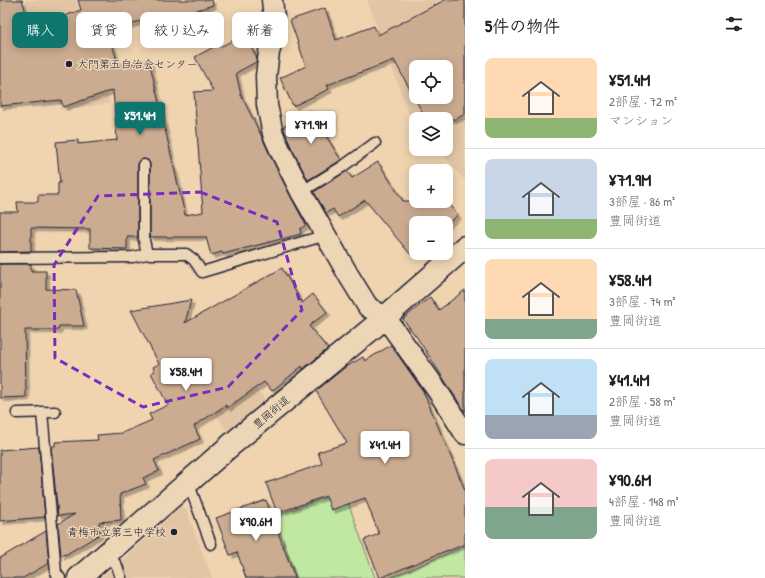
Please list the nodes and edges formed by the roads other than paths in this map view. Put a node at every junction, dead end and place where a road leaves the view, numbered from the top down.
1 (272, 0) edge
2 (375, 143) dead end
3 (144, 165) dead end
4 (301, 192) junction
5 (326, 235) junction
6 (465, 247) edge
7 (147, 254) junction
8 (0, 258) edge
9 (385, 317) junction
10 (42, 412) junction
11 (55, 412) dead end
12 (17, 413) dead end
13 (465, 434) edge
14 (188, 482) junction
15 (211, 544) dead end
16 (108, 553) junction
17 (60, 578) edge
18 (79, 578) edge
19 (121, 578) edge

1 - 4 street
2 - 4 lane
3 - 7 lane
4 - 5 street
5 - 7 lane
5 - 9 street
6 - 9 main road, 豊岡街道
7 - 8 lane
9 - 13 street
9 - 14 main road, 豊岡街道
10 - 11 lane
10 - 12 lane
10 - 17 lane
14 - 15 lane
14 - 16 main road, 豊岡街道
16 - 18 main road, 豊岡街道
16 - 19 lane

